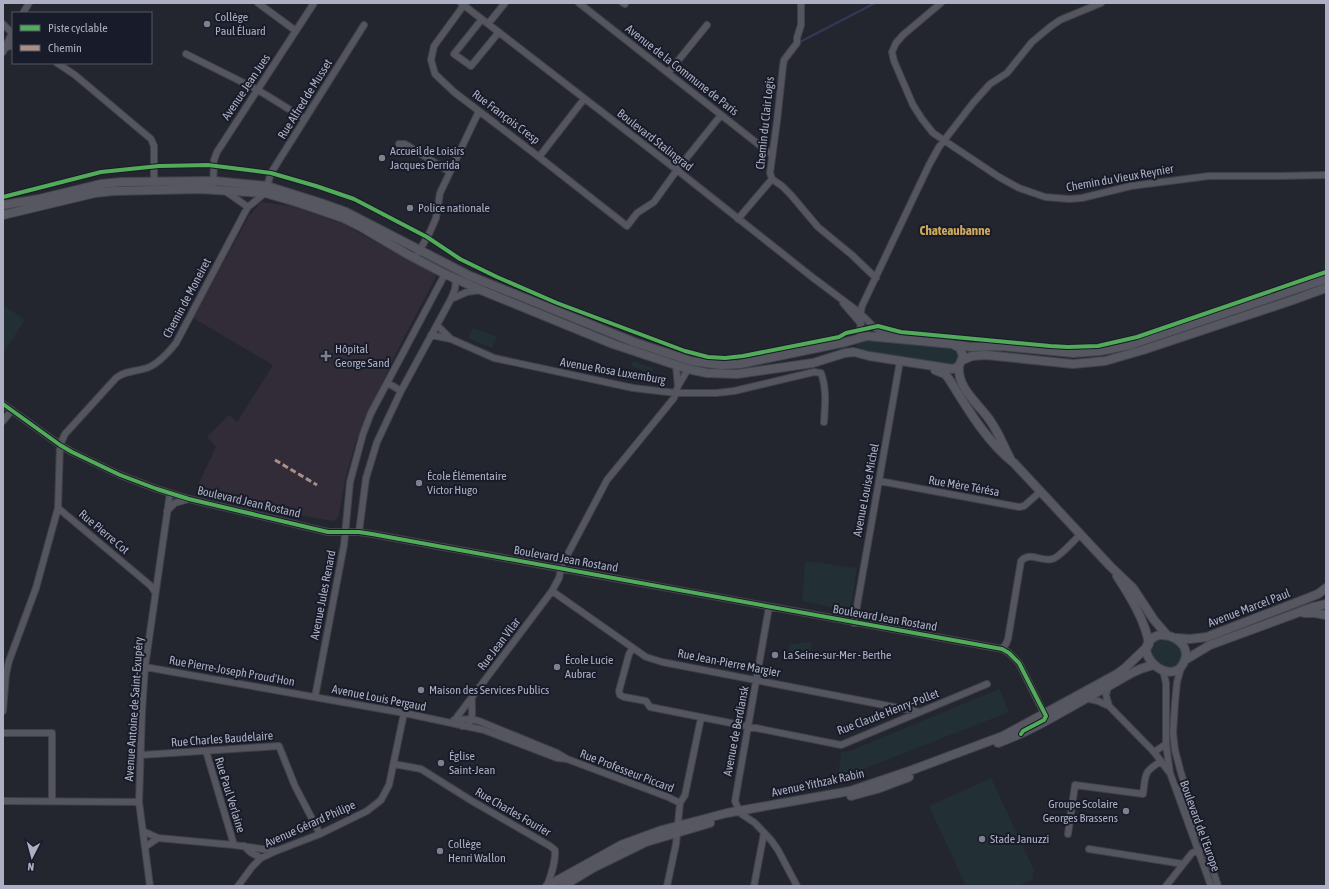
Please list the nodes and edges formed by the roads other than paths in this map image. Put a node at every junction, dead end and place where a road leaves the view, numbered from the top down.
1 (29, 3) edge
2 (258, 3) edge
3 (314, 3) edge
4 (505, 3) edge
5 (579, 3) edge
6 (801, 3) edge
7 (942, 3) edge
8 (1101, 3) edge
9 (463, 4) edge
10 (24, 12) edge
11 (482, 19) junction
12 (3, 24) edge
13 (488, 24) junction
14 (364, 25) dead end
15 (707, 25) dead end
16 (3, 27) edge
17 (296, 31) junction
18 (12, 32) edge
19 (12, 32) edge
20 (498, 32) junction
21 (12, 35) edge
22 (4, 48) edge
23 (186, 54) dead end
24 (58, 64) edge
25 (668, 72) junction
26 (258, 90) junction
27 (584, 99) junction
28 (479, 111) junction
29 (721, 115) junction
30 (305, 119) junction
31 (944, 141) junction
32 (399, 144) dead end
33 (772, 155) junction
34 (539, 156) junction
35 (677, 170) junction
36 (450, 172) junction
37 (1326, 175) edge
38 (772, 179) junction
39 (154, 185) junction
40 (214, 185) junction
41 (224, 190) junction
42 (266, 190) junction
43 (3, 205) edge
44 (248, 208) junction
45 (3, 215) edge
46 (738, 219) junction
47 (420, 250) junction
48 (415, 258) junction
49 (450, 265) junction
50 (445, 274) junction
51 (455, 276) junction
52 (470, 276) junction
53 (876, 278) junction
54 (1326, 279) edge
55 (1326, 288) edge
56 (481, 290) junction
57 (836, 294) junction
58 (451, 298) junction
59 (860, 313) junction
60 (861, 324) junction
61 (437, 325) junction
62 (431, 336) junction
63 (450, 339) junction
64 (859, 339) junction
65 (911, 339) junction
66 (957, 345) junction
67 (860, 353) junction
68 (900, 361) junction
69 (918, 363) junction
70 (961, 363) junction
71 (676, 366) junction
72 (688, 369) junction
73 (388, 383) junction
74 (677, 389) junction
75 (401, 390) junction
76 (3, 404) edge
77 (12, 410) junction
78 (3, 421) edge
79 (824, 422) dead end
80 (60, 445) junction
81 (1014, 463) junction
82 (879, 481) junction
83 (1040, 492) junction
84 (170, 493) junction
85 (189, 499) junction
86 (58, 508) junction
87 (167, 511) junction
88 (345, 532) junction
89 (359, 532) junction
90 (1080, 534) junction
91 (1110, 566) junction
92 (562, 567) junction
93 (136, 574) junction
94 (158, 574) junction
95 (1326, 588) edge
96 (552, 591) junction
97 (155, 592) junction
98 (1326, 604) edge
99 (769, 607) junction
100 (1295, 614) junction
101 (1326, 615) edge
102 (854, 623) junction
103 (1167, 635) junction
104 (1176, 638) junction
105 (1148, 645) junction
106 (633, 648) junction
107 (1002, 649) junction
108 (1185, 660) junction
109 (1154, 665) junction
110 (145, 667) junction
111 (1180, 668) junction
112 (1163, 670) junction
113 (757, 680) junction
114 (987, 684) dead end
115 (1108, 687) junction
116 (315, 697) junction
117 (472, 697) junction
118 (1085, 698) junction
119 (1109, 706) junction
120 (3, 711) edge
121 (921, 712) junction
122 (404, 713) junction
123 (1045, 713) junction
124 (1054, 716) junction
125 (701, 718) junction
126 (472, 719) junction
127 (438, 720) junction
128 (456, 720) junction
129 (463, 726) junction
130 (748, 727) junction
131 (3, 733) edge
132 (1021, 734) junction
133 (1166, 744) junction
134 (206, 751) junction
135 (1154, 752) junction
136 (141, 755) junction
137 (567, 759) junction
138 (1161, 761) junction
139 (394, 764) junction
140 (1170, 773) junction
141 (52, 800) junction
142 (3, 801) edge
143 (139, 802) junction
144 (680, 803) junction
145 (740, 812) junction
146 (677, 829) junction
147 (143, 831) junction
148 (764, 833) junction
149 (320, 834) junction
150 (1068, 834) dead end
151 (1201, 836) junction
152 (158, 838) junction
153 (234, 845) junction
154 (244, 846) junction
155 (145, 847) junction
156 (258, 848) junction
157 (1205, 848) junction
158 (1088, 849) dead end
159 (1197, 850) junction
160 (276, 851) junction
161 (250, 852) junction
162 (263, 857) junction
163 (1183, 864) junction
164 (252, 867) junction
165 (560, 882) edge
166 (150, 886) edge
167 (238, 886) edge
168 (547, 886) edge
169 (667, 886) edge
170 (754, 886) edge
171 (797, 886) edge
172 (1166, 886) edge
173 (1211, 886) edge
174 (1218, 886) edge

1 - 10 street
2 - 17 street
3 - 17 street, Avenue Jean Jues
4 - 13 street
5 - 25 street, Avenue de la Commune de Paris
6 - 33 street, Chemin du Clair Logis
7 - 31 street, Chemin du Vieux Reynier
8 - 31 street
9 - 11 street, Boulevard Stalingrad
9 - 28 street, Rue François Cresp
11 - 13 street, Boulevard Stalingrad
11 - 20 street
12 - 18 street
13 - 20 street, Boulevard Stalingrad
14 - 30 street, Rue Alfred de Musset
15 - 25 street
16 - 19 street
17 - 26 street, Avenue Jean Jues
20 - 27 street, Boulevard Stalingrad
21 - 22 street
23 - 26 street
24 - 39 street
25 - 29 street, Avenue de la Commune de Paris
26 - 30 street
26 - 40 street, Avenue Jean Jues
27 - 34 street
27 - 35 street, Boulevard Stalingrad
28 - 34 street, Rue François Cresp
28 - 36 street
29 - 33 street, Avenue de la Commune de Paris
29 - 35 street
30 - 42 street, Rue Alfred de Musset
31 - 37 street, Chemin du Vieux Reynier
31 - 53 street
32 - 36 street
33 - 38 street, Chemin du Clair Logis
34 - 35 street, Rue François Cresp
35 - 46 street, Boulevard Stalingrad
36 - 47 street
38 - 46 street
38 - 53 street, Chemin du Clair Logis
39 - 40 main road
39 - 43 main road
39 - 45 main road
40 - 41 main road
40 - 42 main road
41 - 42 main road
41 - 44 street
42 - 44 street, Chemin de Moneiret
42 - 47 main road
42 - 48 main road
44 - 80 street, Chemin de Moneiret
46 - 57 street, Boulevard Stalingrad
47 - 48 street
47 - 49 main road
48 - 50 main road
49 - 51 main road
49 - 52 main road
50 - 51 main road
50 - 73 street, Avenue Jules Renard
51 - 52 main road
51 - 56 main road
51 - 58 street
52 - 64 main road
53 - 59 street
54 - 66 main road
55 - 70 main road
56 - 58 street
56 - 71 main road
57 - 59 street, Boulevard Stalingrad
57 - 60 street, Boulevard Stalingrad
58 - 61 street
59 - 60 street
59 - 65 street, Boulevard Stalingrad
60 - 64 street
61 - 62 street
61 - 63 street, Avenue Rosa Luxemburg
62 - 63 street, Avenue Rosa Luxemburg
62 - 75 street
63 - 74 street, Avenue Rosa Luxemburg
64 - 65 main road
64 - 67 main road
65 - 66 main road
66 - 70 main road
67 - 68 main road
67 - 72 main road
68 - 69 main road
68 - 82 street, Avenue Louise Michel
69 - 70 main road
69 - 81 main road
70 - 81 main road
71 - 72 main road
71 - 74 street
72 - 74 street, Rue Jean Vilar
73 - 75 street
73 - 88 street, Avenue Jules Renard
74 - 79 street, Avenue Rosa Luxemburg
74 - 92 street, Rue Jean Vilar
75 - 89 street
76 - 77 street, Boulevard Jean Rostand
77 - 78 street
77 - 80 street, Boulevard Jean Rostand
80 - 84 street, Boulevard Jean Rostand
80 - 86 street
81 - 83 main road
82 - 83 street, Rue Mère Térésa
82 - 102 street, Avenue Louise Michel
83 - 90 main road
84 - 85 street, Boulevard Jean Rostand
84 - 87 street, Avenue Antoine de Saint-Exupéry
85 - 87 street
85 - 88 street, Boulevard Jean Rostand
86 - 93 street, Rue Pierre Cot
86 - 120 street
87 - 94 street, Avenue Antoine de Saint-Exupéry
88 - 89 street, Boulevard Jean Rostand
88 - 116 street, Avenue Jules Renard
89 - 92 street, Boulevard Jean Rostand
90 - 91 main road
90 - 107 street
91 - 103 main road
91 - 105 main road
92 - 96 street, Rue Jean Vilar
92 - 99 street, Boulevard Jean Rostand
93 - 94 street
93 - 97 street, Rue Pierre Cot
94 - 97 street, Avenue Antoine de Saint-Exupéry
95 - 104 main road, Avenue Marcel Paul
96 - 106 street, Rue Jean-Pierre Margier
96 - 117 street, Rue Jean Vilar
97 - 110 street, Avenue Antoine de Saint-Exupéry
98 - 100 main road, Avenue Marcel Paul
99 - 102 street, Boulevard Jean Rostand
99 - 113 street, Avenue de Berdiansk
100 - 101 main road
100 - 108 main road, Avenue Marcel Paul
102 - 107 street, Boulevard Jean Rostand
103 - 104 main road
103 - 105 main road
104 - 108 main road
105 - 109 main road
105 - 123 main road, Avenue Yithzak Rabin
106 - 113 street, Rue Jean-Pierre Margier
106 - 125 street, Rue Claude Henry-Pollet
107 - 123 street
108 - 111 main road
109 - 112 main road
109 - 115 main road, Avenue Yithzak Rabin
110 - 116 street, Rue Pierre-Joseph Proud'Hon
110 - 136 street, Avenue Antoine de Saint-Exupéry
111 - 112 main road
111 - 151 street, Boulevard de l'Europe
112 - 133 street, Boulevard de l'Europe
113 - 121 street, Rue Jean-Pierre Margier
113 - 130 street, Avenue de Berdiansk
114 - 121 street, Rue Claude Henry-Pollet
115 - 118 main road, Avenue Yithzak Rabin
115 - 119 street
116 - 122 street, Avenue Louis Pergaud
117 - 126 street
117 - 128 street, Rue Jean Vilar
118 - 119 street
118 - 124 main road, Avenue Yithzak Rabin
119 - 135 street
121 - 130 street, Rue Claude Henry-Pollet
122 - 127 street, Avenue Louis Pergaud
122 - 139 street, Avenue Gérard Philipe
123 - 124 street
123 - 132 street
123 - 145 main road, Avenue Yithzak Rabin
124 - 132 main road, Avenue Yithzak Rabin
125 - 130 street, Rue Claude Henry-Pollet
125 - 144 street
126 - 128 street, Avenue Louis Pergaud
126 - 129 street
126 - 137 street, Rue Professeur Piccard
127 - 128 street, Avenue Louis Pergaud
127 - 129 street, Avenue Louis Pergaud
128 - 129 street
129 - 137 street, Rue Professeur Piccard
130 - 145 street, Avenue de Berdiansk
131 - 141 street
132 - 145 main road, Avenue Yithzak Rabin
133 - 135 street
133 - 140 street, Boulevard de l'Europe
134 - 136 street, Rue Charles Baudelaire
134 - 149 street, Rue Charles Baudelaire
134 - 153 street, Rue Paul Verlaine
135 - 138 street
136 - 143 street, Avenue Antoine de Saint-Exupéry
137 - 144 street, Rue Professeur Piccard
138 - 140 street
138 - 150 street
139 - 149 street, Avenue Gérard Philipe
139 - 165 street, Rue Charles Fourier
140 - 151 street, Boulevard de l'Europe
140 - 159 street, Boulevard de l'Europe
141 - 142 street
141 - 143 street
143 - 147 street, Avenue Antoine de Saint-Exupéry
144 - 146 street
145 - 146 main road, Avenue Yithzak Rabin
145 - 148 street
146 - 165 main road, Avenue Yithzak Rabin
146 - 165 main road, Avenue Yithzak Rabin
146 - 169 street
147 - 152 street
147 - 155 street, Avenue Antoine de Saint-Exupéry
148 - 170 street
148 - 171 street
149 - 160 street, Avenue Gérard Philipe
151 - 157 street, Boulevard de l'Europe
152 - 153 street
152 - 155 street
153 - 154 street
154 - 156 street
154 - 161 street
155 - 166 street, Avenue Antoine de Saint-Exupéry
156 - 160 street
156 - 162 street
157 - 159 street
157 - 174 street, Boulevard de l'Europe
158 - 163 street
159 - 163 street
159 - 173 street, Boulevard de l'Europe
160 - 162 street, Avenue Gérard Philipe
161 - 162 street
161 - 164 street
162 - 164 street, Avenue Gérard Philipe
163 - 172 street
164 - 167 street, Avenue Gérard Philipe
165 - 168 main road, Avenue Yithzak Rabin

